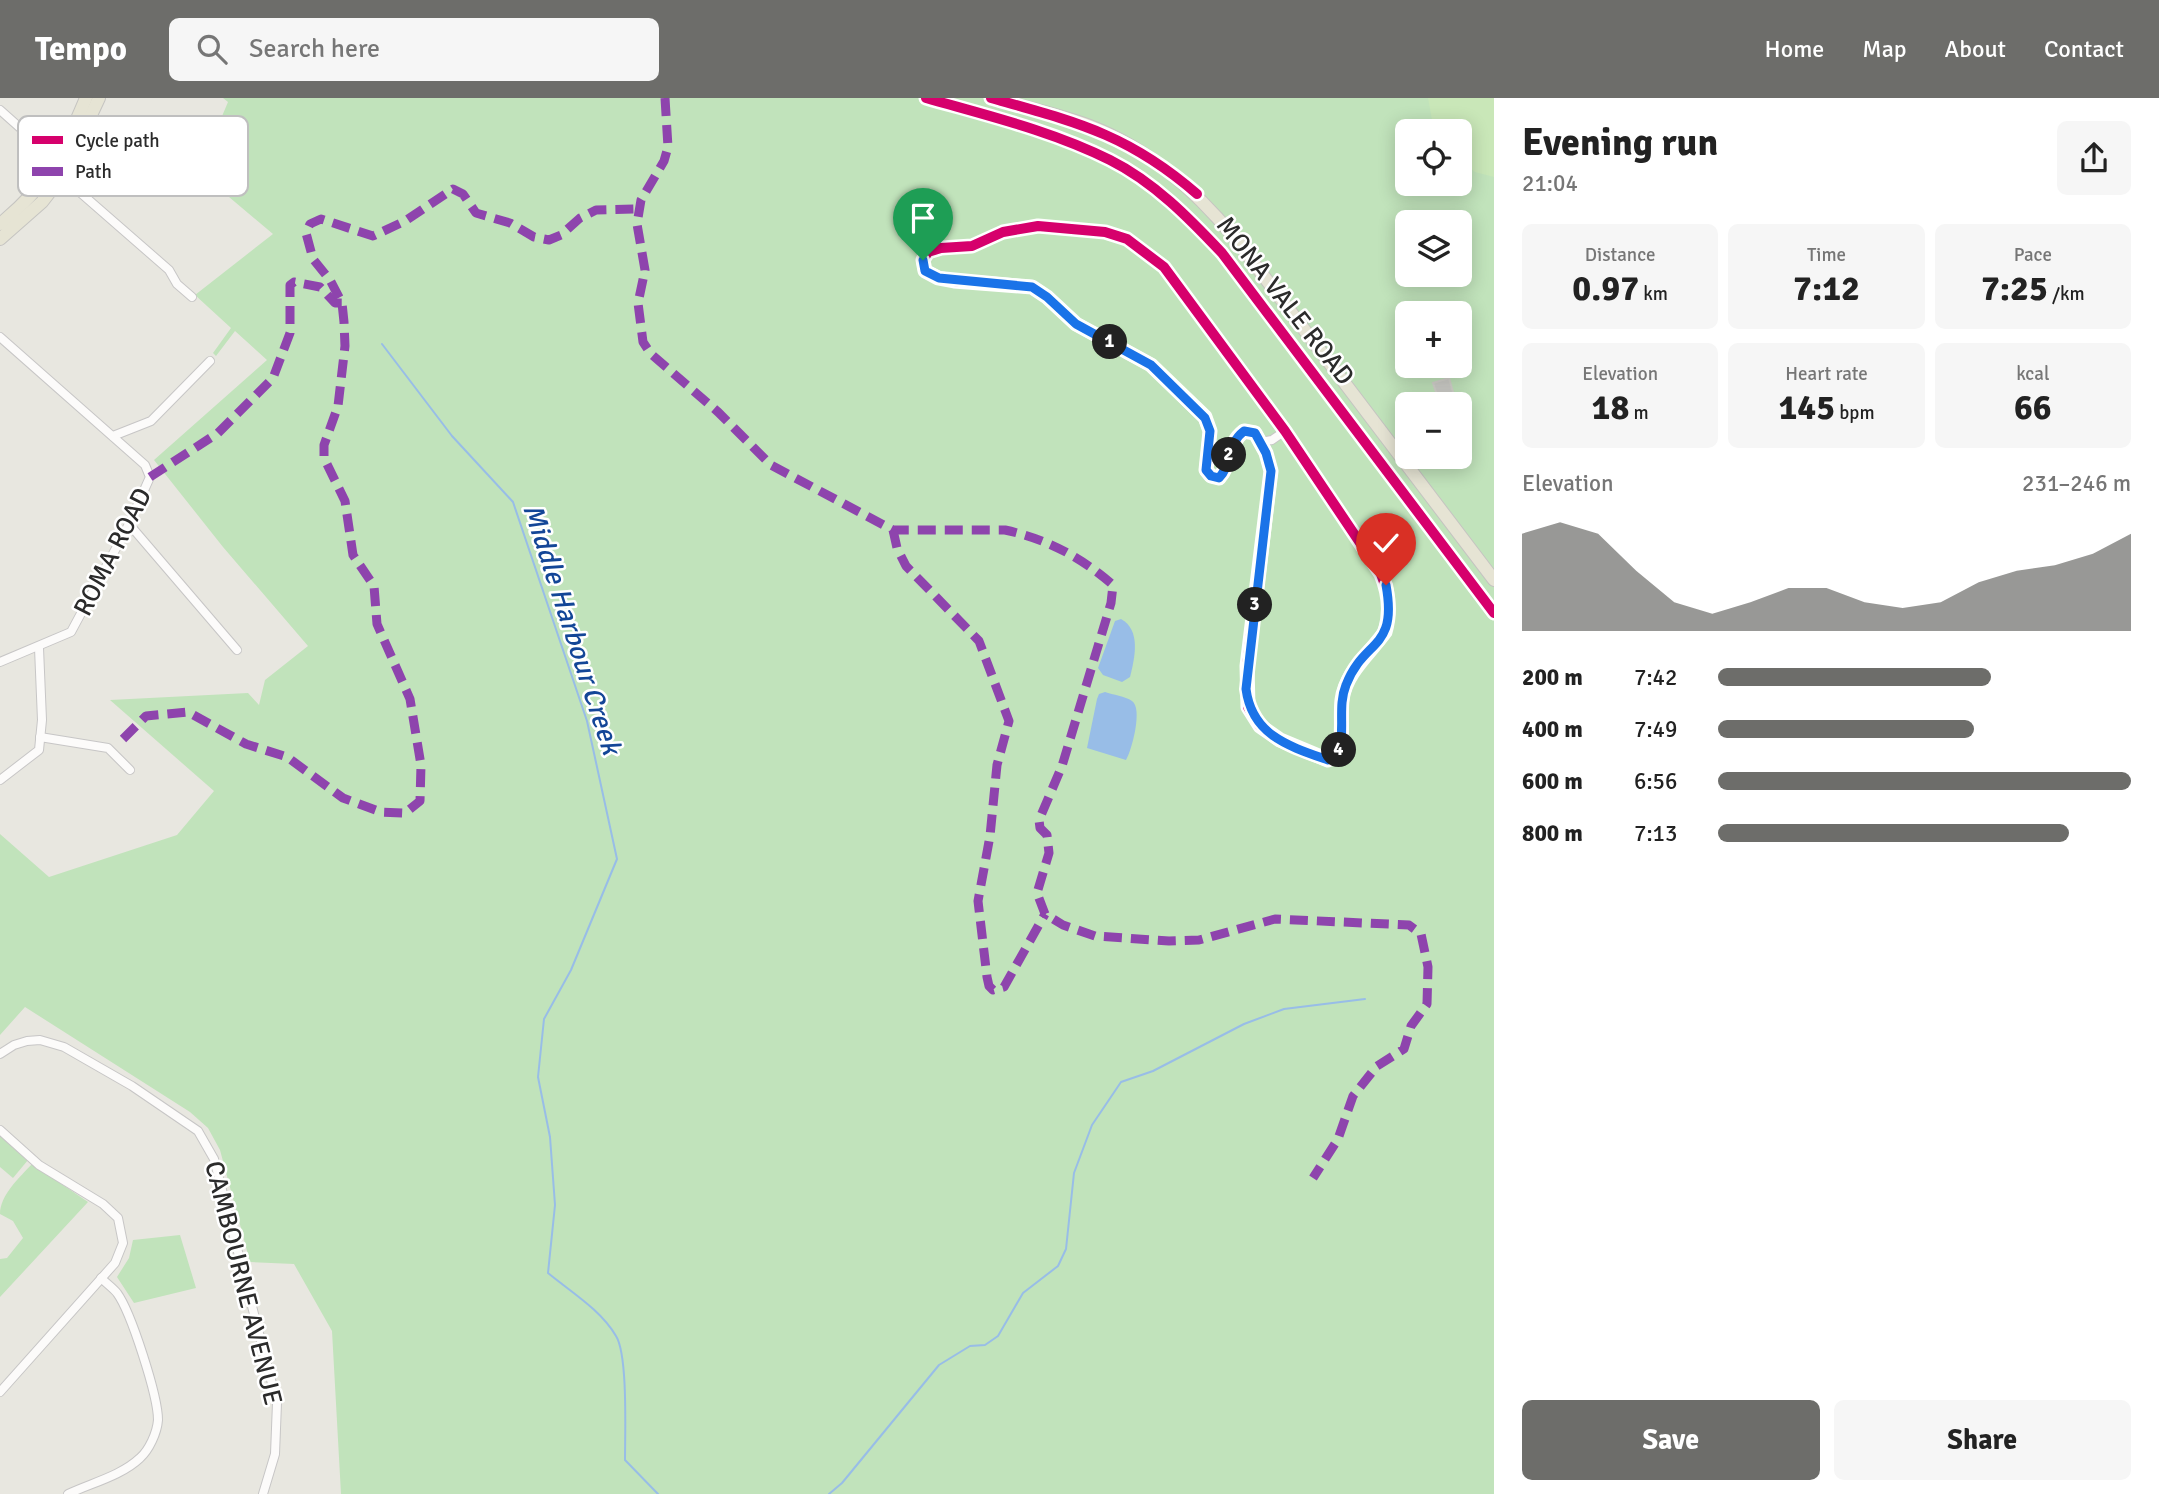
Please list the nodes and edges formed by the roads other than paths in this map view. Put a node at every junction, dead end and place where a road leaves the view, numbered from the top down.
1 (86, 98) edge
2 (99, 98) edge
3 (926, 98) edge
4 (991, 98) edge
5 (0, 110) edge
6 (80, 116) edge
7 (89, 116) edge
8 (18, 126) edge
9 (32, 196) edge
10 (45, 196) edge
11 (88, 196) edge
12 (0, 224) edge
13 (0, 239) edge
14 (192, 297) dead end
15 (0, 337) edge
16 (210, 361) dead end
17 (1285, 431) junction
18 (113, 436) junction
19 (1261, 442) junction
20 (129, 524) junction
21 (1494, 580) edge
22 (1494, 613) edge
23 (39, 648) junction
24 (237, 650) dead end
25 (0, 662) edge
26 (40, 737) junction
27 (130, 770) dead end
28 (0, 780) edge
29 (0, 1054) edge
30 (0, 1130) edge
31 (101, 1278) junction
32 (0, 1392) edge
33 (68, 1494) edge
34 (263, 1494) edge

1 - 6 highway
2 - 7 highway
3 - 22 highway, MONA VALE ROAD
4 - 21 highway, MONA VALE ROAD
5 - 8 street
9 - 12 highway
10 - 13 highway
11 - 14 street
15 - 18 street
16 - 18 street
17 - 19 street
17 - 19 street
17 - 19 street
18 - 20 street, ROMA ROAD
20 - 23 street, ROMA ROAD
20 - 24 street
23 - 25 street, ROMA ROAD
23 - 26 street
26 - 27 street
26 - 28 street
29 - 34 street, CAMBOURNE AVENUE
30 - 31 street
31 - 32 street
31 - 33 street

